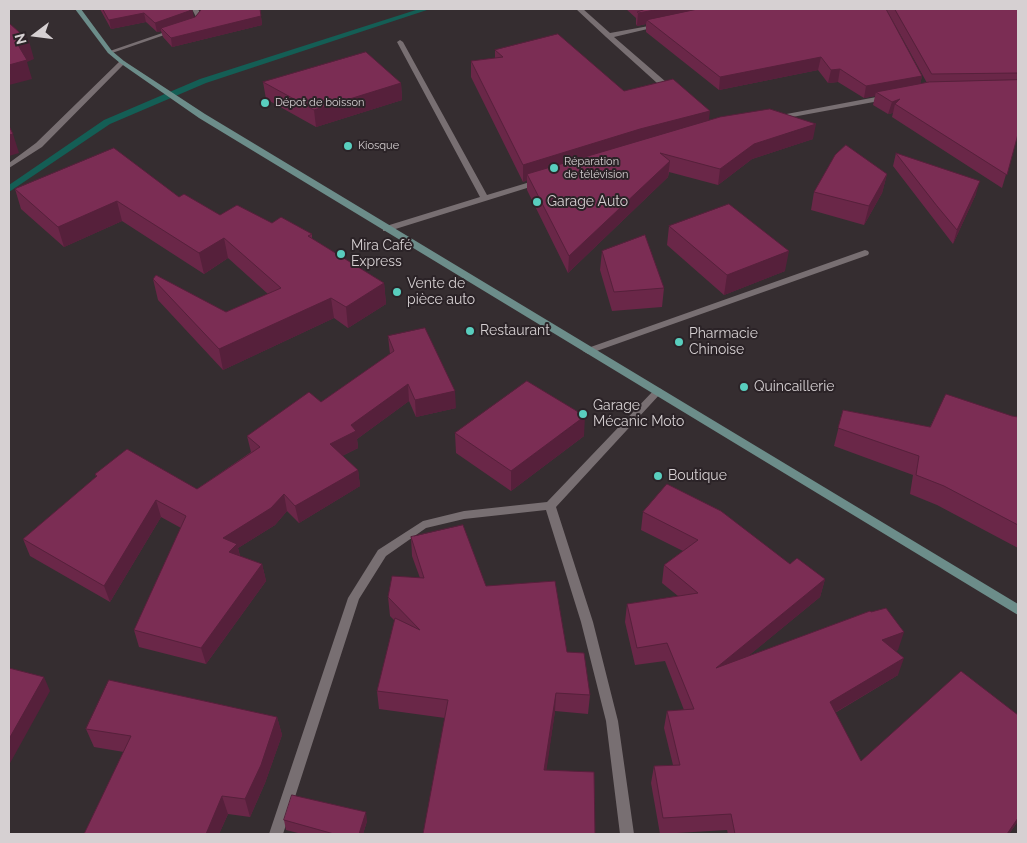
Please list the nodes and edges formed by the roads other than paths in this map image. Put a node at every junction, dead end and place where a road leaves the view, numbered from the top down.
1 (78, 9) edge
2 (195, 9) edge
3 (579, 9) edge
4 (670, 22) edge
5 (608, 36) junction
6 (400, 42) dead end
7 (110, 52) junction
8 (122, 62) junction
9 (897, 95) edge
10 (680, 98) edge
11 (764, 120) edge
12 (9, 166) edge
13 (553, 177) edge
14 (485, 199) junction
15 (386, 229) junction
16 (865, 253) dead end
17 (588, 351) junction
18 (658, 391) junction
19 (550, 506) junction
20 (1018, 610) edge
21 (276, 834) edge
22 (627, 834) edge

1 - 7 street
2 - 7 street
3 - 5 street
4 - 5 street
5 - 10 street
6 - 14 street
7 - 8 street
8 - 12 street
8 - 15 street
9 - 11 street
13 - 14 street
14 - 15 street
15 - 17 street
16 - 17 street
17 - 18 street
18 - 19 street
18 - 20 street
19 - 21 street
19 - 22 street

